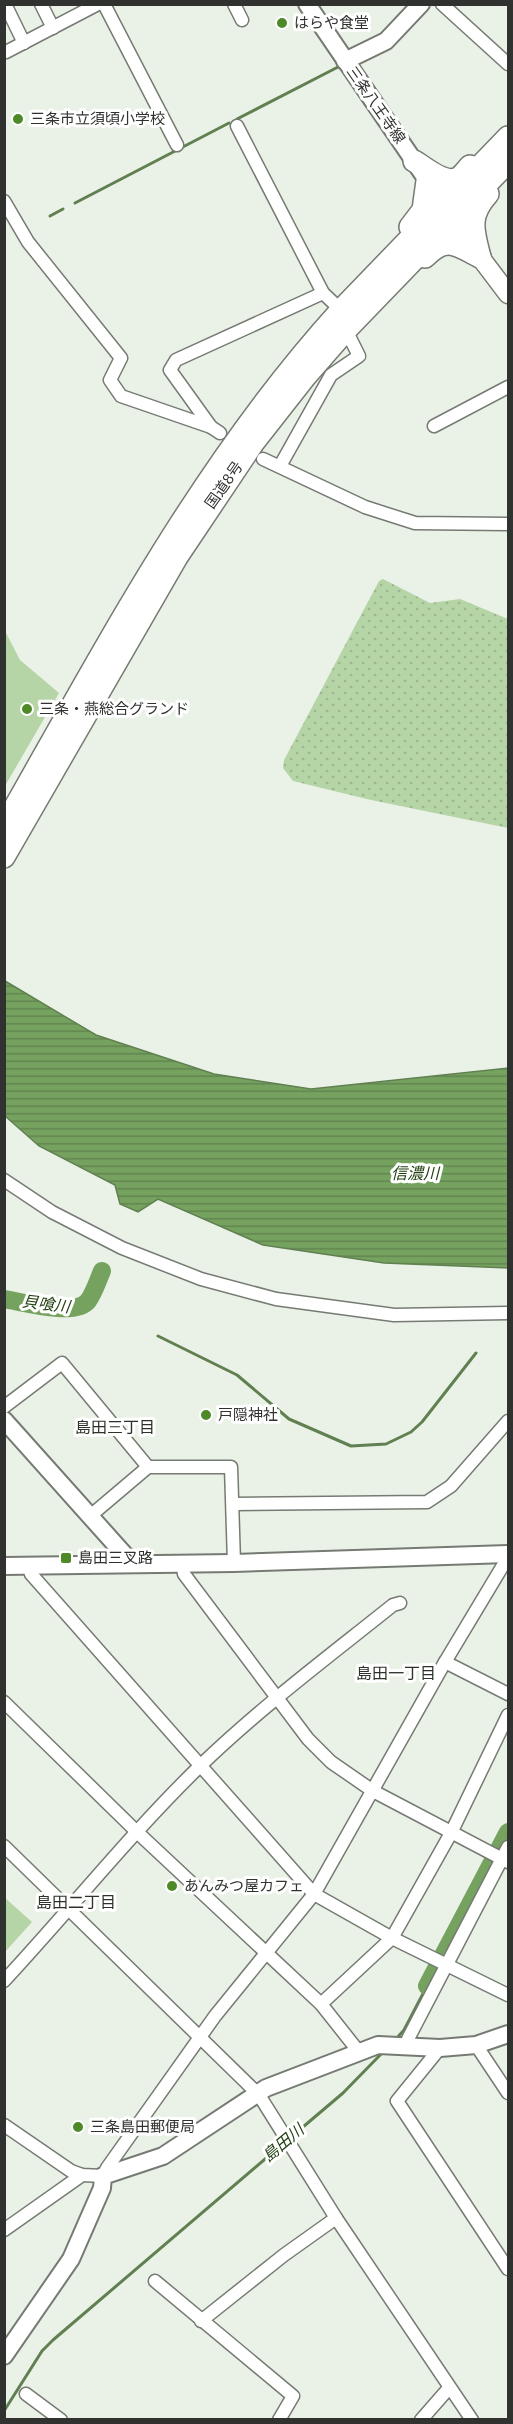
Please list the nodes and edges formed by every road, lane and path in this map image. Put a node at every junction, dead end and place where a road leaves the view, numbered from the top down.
1 (5, 4) edge
2 (41, 4) edge
3 (98, 4) edge
4 (104, 4) edge
5 (234, 4) edge
6 (307, 4) edge
7 (421, 4) edge
8 (442, 4) edge
9 (242, 20) dead end
10 (53, 28) junction
11 (24, 43) junction
12 (6, 52) edge
13 (345, 61) junction
14 (508, 64) edge
15 (237, 126) dead end
16 (508, 135) edge
17 (177, 145) dead end
18 (414, 161) junction
19 (508, 162) edge
20 (508, 170) edge
21 (427, 180) junction
22 (4, 201) edge
23 (448, 211) junction
24 (480, 257) junction
25 (388, 262) junction
26 (384, 290) junction
27 (323, 293) junction
28 (508, 294) edge
29 (343, 320) junction
30 (508, 387) edge
31 (434, 426) dead end
32 (262, 459) dead end
33 (280, 466) junction
34 (214, 484) junction
35 (508, 524) edge
36 (4, 826) edge
37 (4, 856) edge
38 (4, 1180) edge
39 (508, 1313) edge
40 (4, 1407) edge
41 (4, 1420) edge
42 (508, 1421) edge
43 (148, 1467) junction
44 (233, 1504) junction
45 (89, 1517) junction
46 (507, 1555) edge
47 (7, 1562) edge
48 (132, 1563) junction
49 (182, 1563) junction
50 (234, 1563) junction
51 (28, 1566) junction
52 (400, 1603) dead end
53 (445, 1662) junction
54 (508, 1694) edge
55 (278, 1699) junction
56 (4, 1702) edge
57 (508, 1715) edge
58 (201, 1765) junction
59 (373, 1791) junction
60 (137, 1832) junction
61 (451, 1833) junction
62 (4, 1846) edge
63 (508, 1847) edge
64 (501, 1858) edge
65 (314, 1894) junction
66 (70, 1910) junction
67 (392, 1938) junction
68 (265, 1953) junction
69 (447, 1964) junction
70 (4, 1981) edge
71 (508, 1995) edge
72 (321, 2004) junction
73 (508, 2034) edge
74 (200, 2037) junction
75 (476, 2044) junction
76 (410, 2047) junction
77 (440, 2048) junction
78 (359, 2052) junction
79 (508, 2093) edge
80 (259, 2095) junction
81 (4, 2125) edge
82 (82, 2175) junction
83 (103, 2176) junction
84 (336, 2218) junction
85 (4, 2230) edge
86 (508, 2268) edge
87 (155, 2281) dead end
88 (201, 2321) junction
89 (4, 2356) edge
90 (449, 2388) junction
91 (26, 2394) dead end
92 (61, 2420) edge
93 (279, 2420) edge
94 (421, 2420) edge
95 (472, 2420) edge

1 - 11 street
2 - 10 street
3 - 10 street
4 - 17 street
5 - 9 street
6 - 13 street, 三条八王寺線
7 - 13 street
8 - 14 street
10 - 11 street
11 - 12 street
13 - 18 street, 三条八王寺線
15 - 27 street
16 - 18 highway
16 - 23 highway, 国道8号
18 - 21 street, 三条八王寺線
19 - 23 highway, 国道8号
20 - 24 highway
21 - 23 street, 三条八王寺線
21 - 25 highway
22 - 27 street
23 - 24 main road
23 - 25 highway, 国道8号
23 - 26 highway, 国道8号
24 - 26 highway
24 - 28 main road
25 - 29 highway, 国道8号
26 - 29 highway, 国道8号
27 - 29 street
29 - 33 street
29 - 34 highway, 国道8号
30 - 31 street
32 - 33 street
33 - 35 street
34 - 36 highway, 国道8号
34 - 37 highway, 国道8号
38 - 39 street
40 - 43 street
41 - 45 street
42 - 44 street
43 - 44 street
43 - 45 street
44 - 50 street
45 - 48 street
46 - 50 street
46 - 53 street
47 - 51 street
48 - 49 street
48 - 51 street
49 - 50 street
49 - 55 street
51 - 58 street
52 - 55 street
53 - 54 street
53 - 59 street
55 - 58 street
55 - 59 street
56 - 60 street
57 - 61 street
58 - 60 street
58 - 65 street
59 - 61 street
59 - 65 street
60 - 66 street
60 - 68 street
61 - 64 street
61 - 67 street
62 - 66 street
63 - 64 street
64 - 69 street
65 - 67 street
65 - 68 street
66 - 70 street
66 - 74 street
67 - 69 street
67 - 72 street
68 - 72 street
68 - 74 street
69 - 71 street
69 - 76 street
72 - 78 street
73 - 75 street
74 - 80 street
74 - 83 street
75 - 77 street
75 - 79 street
76 - 77 street
76 - 78 street
77 - 86 street
78 - 80 street
80 - 83 street
80 - 84 street
81 - 82 street
82 - 83 street
82 - 85 street
83 - 89 street
84 - 88 street
84 - 90 street
87 - 88 street
88 - 93 street
90 - 94 street
90 - 95 street
91 - 92 street

